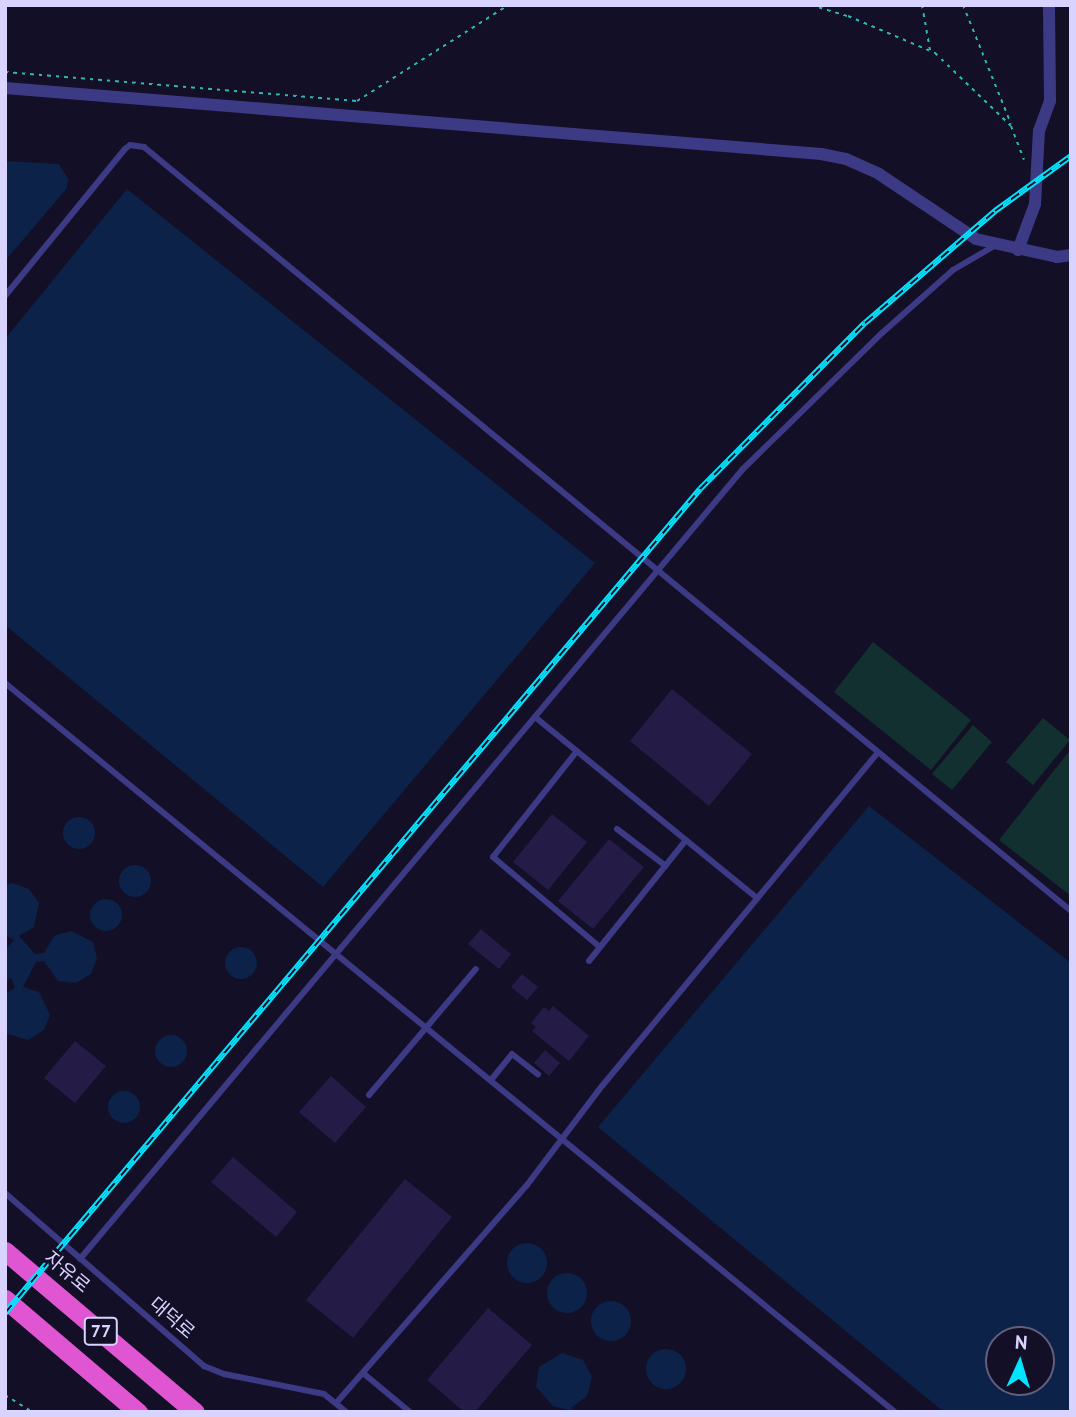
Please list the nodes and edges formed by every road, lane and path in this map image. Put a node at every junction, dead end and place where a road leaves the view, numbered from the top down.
1 (508, 5) edge
2 (700, 5) edge
3 (742, 5) edge
4 (811, 5) edge
5 (922, 5) edge
6 (963, 5) edge
7 (1049, 5) edge
8 (930, 51) junction
9 (5, 72) edge
10 (5, 88) edge
11 (1016, 135) junction
12 (1035, 192) junction
13 (994, 246) junction
14 (1018, 250) junction
15 (1071, 255) edge
16 (5, 296) edge
17 (658, 570) junction
18 (5, 683) edge
19 (535, 717) junction
20 (577, 751) junction
21 (877, 753) junction
22 (617, 829) dead end
23 (686, 840) junction
24 (666, 866) junction
25 (757, 898) junction
26 (1071, 911) edge
27 (600, 947) junction
28 (335, 955) junction
29 (589, 961) dead end
30 (477, 969) dead end
31 (427, 1028) junction
32 (538, 1074) dead end
33 (491, 1080) junction
34 (369, 1095) dead end
35 (563, 1138) junction
36 (5, 1193) edge
37 (5, 1251) edge
38 (80, 1259) junction
39 (5, 1300) edge
40 (363, 1373) junction
41 (5, 1395) edge
42 (337, 1402) junction
43 (32, 1412) edge
44 (138, 1412) edge
45 (195, 1412) edge
46 (346, 1412) edge
47 (410, 1412) edge
48 (895, 1412) edge

1 - 9 path
2 - 3 path
4 - 8 path
5 - 8 path
6 - 11 path
7 - 12 street
8 - 11 path
10 - 13 street
11 - 12 path
12 - 14 street
13 - 14 street
13 - 17 lane
14 - 15 street
16 - 17 lane
17 - 19 lane
17 - 21 lane
18 - 28 lane
19 - 20 lane
19 - 28 lane
20 - 23 lane
20 - 27 lane
21 - 25 lane
21 - 26 lane
22 - 24 lane
23 - 24 lane
23 - 25 lane
24 - 27 lane
25 - 35 lane
27 - 29 lane
28 - 31 lane
28 - 38 lane
30 - 31 lane
31 - 33 lane
31 - 34 lane
32 - 33 lane
33 - 35 lane
35 - 40 lane
35 - 48 lane
36 - 38 lane, 대덕로
37 - 45 highway, 자유로 / 77
38 - 42 lane, 대덕로
39 - 44 highway, 77
40 - 42 lane
40 - 47 lane
41 - 43 path
42 - 46 lane, 대덕로

